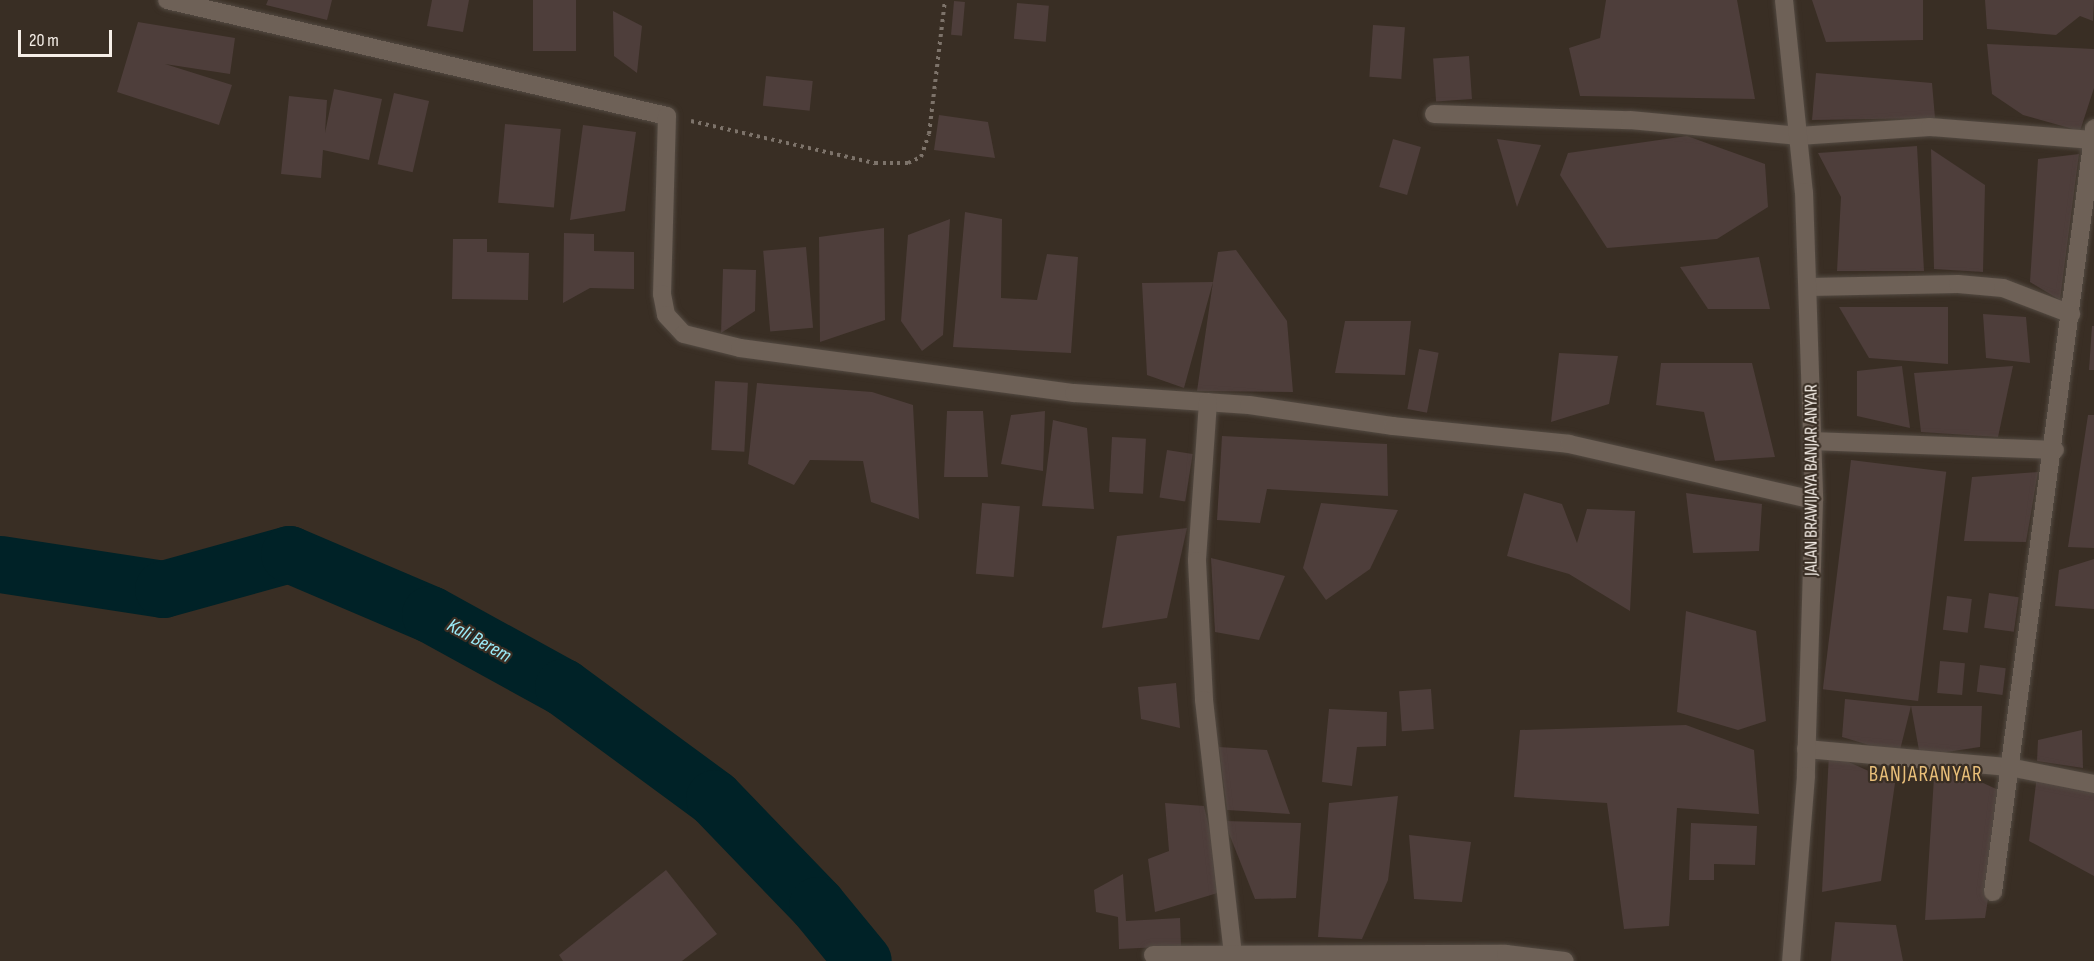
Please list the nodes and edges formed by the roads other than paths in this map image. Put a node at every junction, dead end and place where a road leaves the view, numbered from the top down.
1 (167, 0) edge
2 (1784, 0) edge
3 (1434, 114) dead end
4 (2093, 134) edge
5 (1799, 136) junction
6 (1809, 287) junction
7 (2071, 314) junction
8 (1208, 402) junction
9 (1813, 441) junction
10 (2055, 450) junction
11 (1814, 500) junction
12 (1806, 749) junction
13 (2009, 767) junction
14 (2094, 784) edge
15 (1993, 892) dead end
16 (1154, 955) dead end
17 (1233, 955) junction
18 (1413, 958) edge
19 (1565, 961) edge
20 (1791, 961) edge

1 - 8 street
2 - 5 street, JALAN BRAWIJAYA BANJAR ANYAR
3 - 5 street
4 - 5 street
4 - 7 street
5 - 6 street, JALAN BRAWIJAYA BANJAR ANYAR
6 - 7 street
6 - 9 street, JALAN BRAWIJAYA BANJAR ANYAR
7 - 10 street
8 - 11 street
8 - 17 street
9 - 10 street
9 - 11 street, JALAN BRAWIJAYA BANJAR ANYAR
10 - 13 street
11 - 12 street, JALAN BRAWIJAYA BANJAR ANYAR
12 - 13 street
12 - 20 street, JALAN BRAWIJAYA BANJAR ANYAR
13 - 14 street
13 - 15 street
16 - 17 street
17 - 18 street
18 - 19 street

